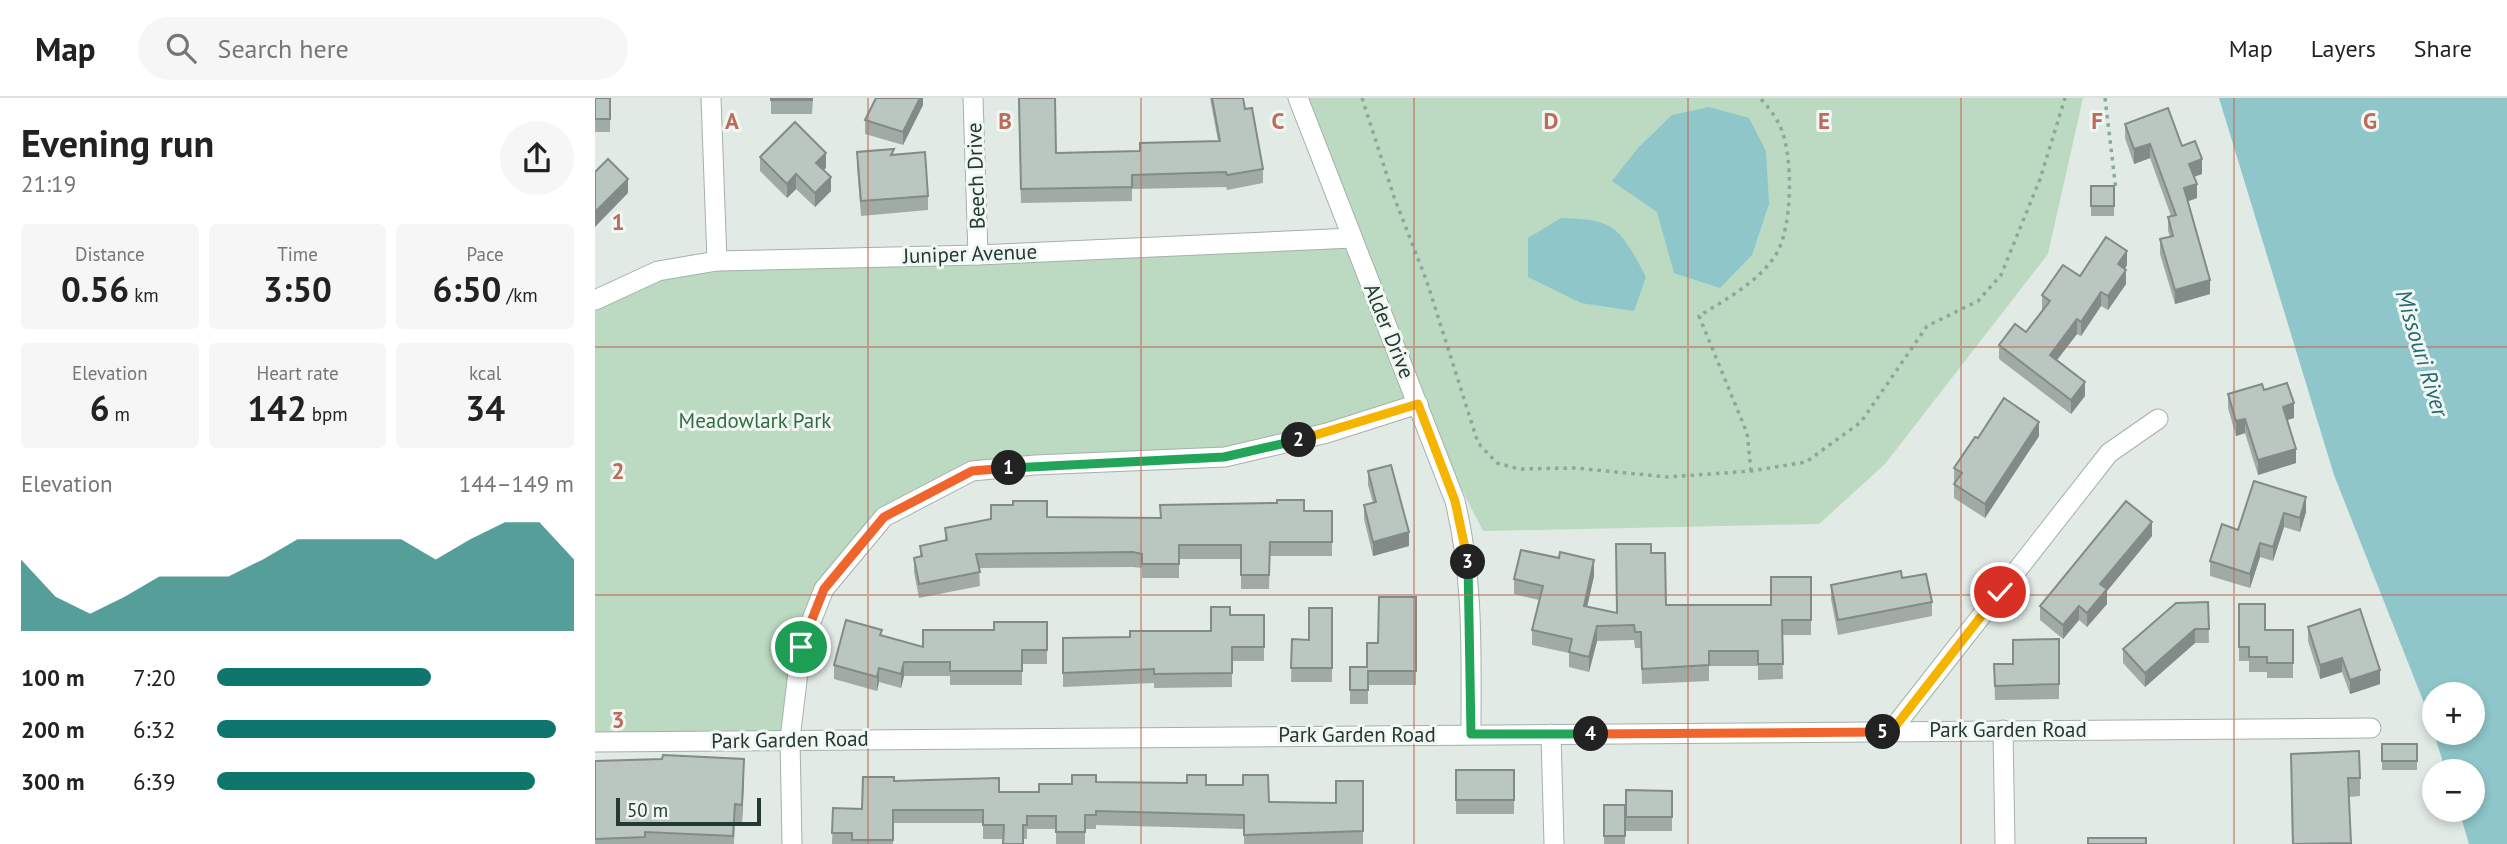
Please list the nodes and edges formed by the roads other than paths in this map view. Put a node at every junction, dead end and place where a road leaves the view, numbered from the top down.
1 (711, 98) edge
2 (973, 98) edge
3 (1298, 98) edge
4 (1352, 238) junction
5 (978, 254) junction
6 (717, 261) junction
7 (595, 300) edge
8 (1418, 404) junction
9 (2158, 419) dead end
10 (2371, 728) dead end
11 (2003, 730) junction
12 (1891, 732) junction
13 (1471, 734) junction
14 (1551, 734) junction
15 (790, 739) junction
16 (595, 742) edge
17 (792, 844) edge
18 (1554, 844) edge
19 (2005, 844) edge

1 - 6 street
2 - 5 street, Beech Drive
3 - 4 street, Alder Drive
4 - 5 street, Juniper Avenue
4 - 8 street, Alder Drive
5 - 6 street, Juniper Avenue
6 - 7 street, Juniper Avenue
8 - 13 street, Alder Drive
8 - 15 street
9 - 12 street
10 - 11 street, Park Garden Road
11 - 12 street, Park Garden Road
11 - 19 street
12 - 14 street, Park Garden Road
13 - 14 street, Park Garden Road
13 - 15 street, Park Garden Road
14 - 18 street
15 - 16 street, Park Garden Road
15 - 17 street

